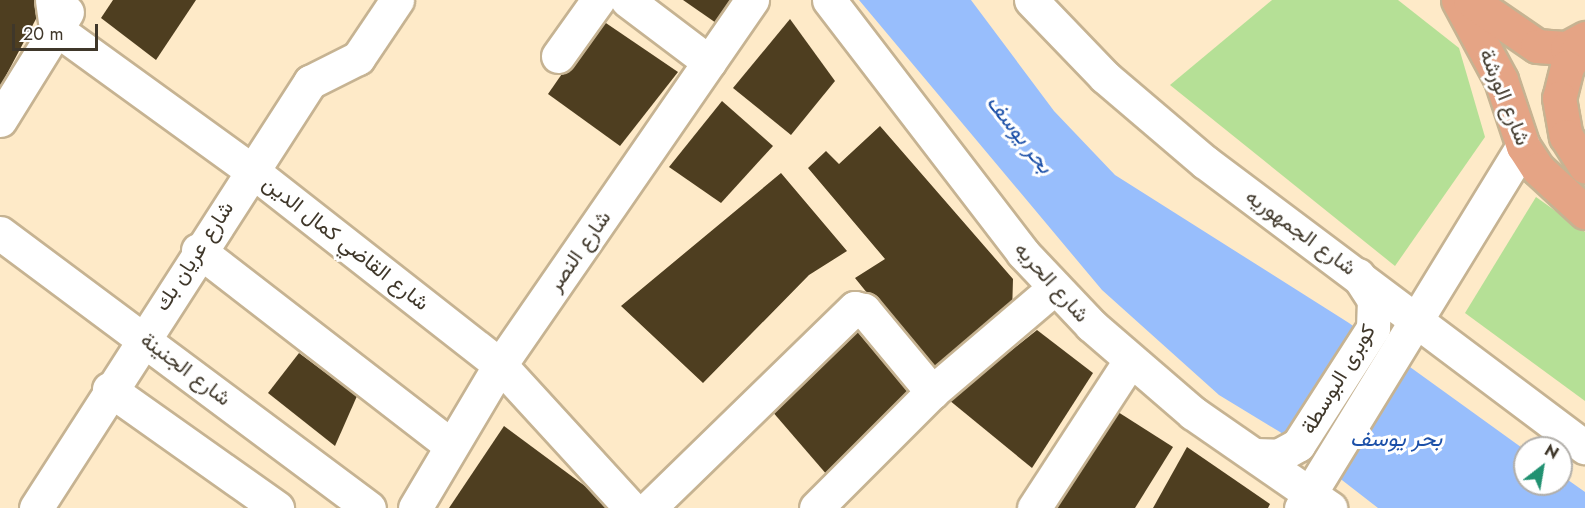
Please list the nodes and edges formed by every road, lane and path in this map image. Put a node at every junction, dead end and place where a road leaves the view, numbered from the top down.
1 (74, 0) edge
2 (397, 0) edge
3 (598, 0) edge
4 (627, 0) edge
5 (752, 0) edge
6 (829, 0) edge
7 (1031, 0) edge
8 (1458, 0) edge
9 (1470, 0) edge
10 (54, 15) edge
11 (1585, 39) edge
12 (558, 56) dead end
13 (709, 62) junction
14 (0, 120) edge
15 (1523, 146) junction
16 (1585, 165) edge
17 (251, 170) junction
18 (1585, 212) edge
19 (0, 233) edge
20 (198, 250) junction
21 (1356, 272) junction
22 (1054, 288) junction
23 (1417, 316) junction
24 (142, 335) junction
25 (1130, 362) junction
26 (500, 365) junction
27 (109, 389) junction
28 (932, 392) junction
29 (450, 445) junction
30 (1585, 447) edge
31 (1255, 455) junction
32 (1314, 503) edge
33 (36, 508) edge
34 (277, 508) edge
35 (369, 508) edge
36 (415, 508) edge
37 (631, 508) edge
38 (649, 508) edge
39 (816, 508) edge
40 (1034, 508) edge

1 - 10 street
2 - 17 street, شارع عريان بك
3 - 12 street
4 - 13 street
5 - 13 street, شارع النصر
6 - 22 street, شارع الحريه
7 - 21 street, شارع الجمهوريه
8 - 15 main road, شارع الورشة
9 - 11 main road
10 - 14 street
10 - 17 street, شارع القاضي كمال الدين
11 - 16 main road, شارع الورشة
13 - 26 street, شارع النصر
15 - 18 main road, شارع الورشة
15 - 23 street, كوبرى البوسطة
17 - 20 street, شارع عريان بك
17 - 26 street, شارع القاضي كمال الدين
19 - 24 street, شارع الجنينة
20 - 24 street, شارع عريان بك
20 - 29 street
21 - 23 street, شارع الجمهوريه
21 - 31 street, كوبرى البوسطة
22 - 25 street, شارع الحريه
22 - 28 street
23 - 30 street, شارع الجمهوريه
23 - 32 street, كوبرى البوسطة
24 - 27 street, شارع عريان بك
24 - 35 street, شارع الجنينة
25 - 31 street, شارع الحريه
25 - 40 street
26 - 29 street, شارع النصر
26 - 37 street, شارع القاضي كمال الدين
27 - 33 street, شارع عريان بك
27 - 34 street
28 - 38 street
28 - 39 street
29 - 36 street, شارع النصر
31 - 32 street, شارع الحريه

